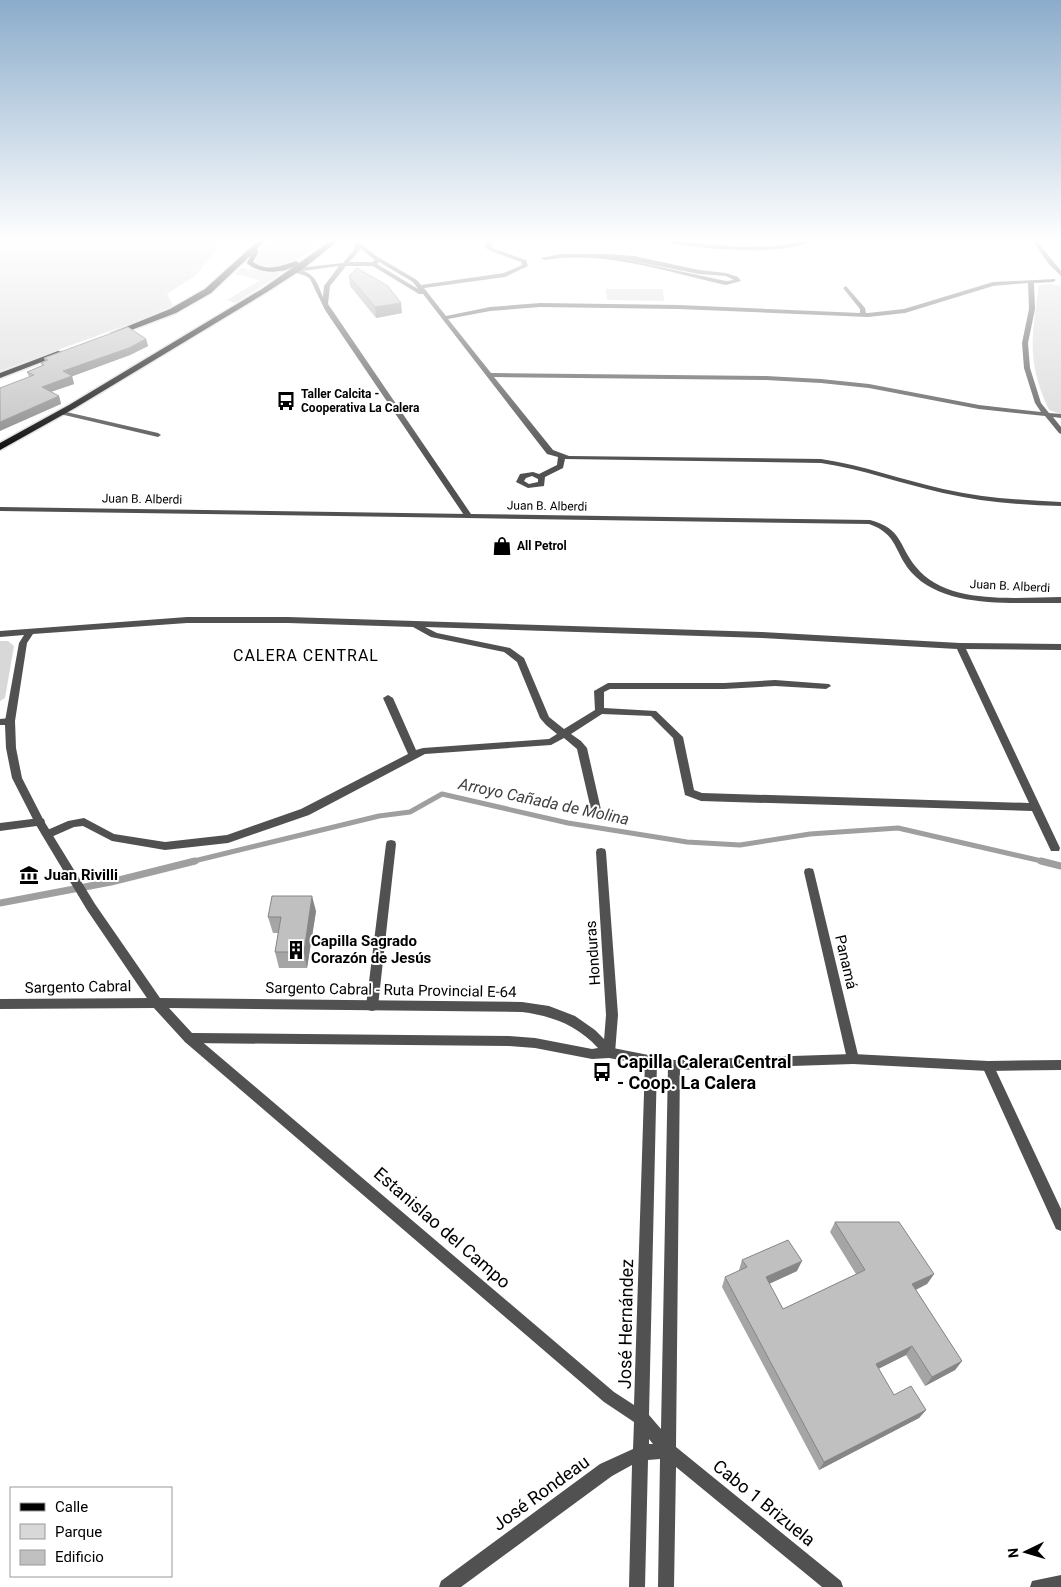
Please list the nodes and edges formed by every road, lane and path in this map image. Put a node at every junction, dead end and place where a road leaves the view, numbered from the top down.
1 (164, 314) edge
2 (222, 314) edge
3 (332, 314) edge
4 (440, 314) edge
5 (464, 314) edge
6 (841, 314) edge
7 (873, 314) edge
8 (1031, 314) edge
9 (863, 315) joint
10 (443, 318) junction
11 (106, 336) edge
12 (72, 349) edge
13 (489, 375) junction
14 (0, 376) edge
15 (62, 412) junction
16 (1045, 414) junction
17 (1061, 416) edge
18 (1061, 432) edge
19 (158, 435) dead end
20 (0, 447) edge
21 (562, 457) junction
22 (540, 476) dead end
23 (1061, 504) edge
24 (0, 509) edge
25 (469, 516) junction
26 (1061, 600) edge
27 (416, 625) junction
28 (0, 634) edge
29 (29, 634) junction
30 (960, 646) junction
31 (1061, 648) edge
32 (826, 686) dead end
33 (388, 698) dead end
34 (600, 710) junction
35 (5, 721) edge
36 (565, 734) junction
37 (414, 756) junction
38 (1035, 807) junction
39 (597, 814) dead end
40 (40, 822) junction
41 (0, 827) edge
42 (48, 834) junction
43 (391, 844) dead end
44 (1054, 848) dead end
45 (601, 852) dead end
46 (809, 872) dead end
47 (157, 1003) junction
48 (0, 1004) edge
49 (372, 1006) junction
50 (189, 1038) junction
51 (609, 1053) junction
52 (853, 1059) junction
53 (651, 1062) junction
54 (674, 1065) junction
55 (988, 1066) junction
56 (1061, 1066) edge
57 (1061, 1224) edge
58 (643, 1419) junction
59 (667, 1450) junction
60 (641, 1452) junction
61 (1061, 1583) edge
62 (447, 1587) edge
63 (637, 1587) edge
64 (666, 1587) edge
65 (835, 1587) edge
66 (1038, 1587) edge

1 - 11 main road
2 - 15 main road
3 - 25 street
4 - 10 street
5 - 10 street
6 - 9 street
7 - 9 street
8 - 16 street
10 - 13 street
12 - 14 main road
13 - 16 street
13 - 21 street
15 - 19 street
15 - 20 main road
16 - 17 street
16 - 18 street
21 - 22 street
21 - 23 street
24 - 25 street, Juan B. Alberdi
25 - 26 street, Juan B. Alberdi
27 - 29 street
27 - 30 street
27 - 36 street
28 - 29 street
29 - 35 street, Estanislao del Campo
30 - 31 street
30 - 38 street
32 - 34 street
33 - 37 street
34 - 36 street
34 - 38 street
35 - 40 street, Estanislao del Campo
36 - 37 street
36 - 39 street
37 - 42 street
38 - 44 street
40 - 41 street
40 - 42 street, Estanislao del Campo
42 - 47 street, Estanislao del Campo
43 - 49 street
45 - 51 street, Honduras
46 - 52 street, Panamá
47 - 48 street, Sargento Cabral
47 - 49 street, Sargento Cabral - Ruta Provincial E-64
47 - 50 street, Estanislao del Campo
49 - 51 street, Sargento Cabral - Ruta Provincial E-64
50 - 51 street
50 - 58 street, Estanislao del Campo
51 - 53 street
52 - 54 street
52 - 55 street
53 - 54 street
53 - 58 street, José Hernández
54 - 59 street
55 - 56 street
55 - 57 street
58 - 59 street, Estanislao del Campo
58 - 60 street, José Hernández
59 - 60 street, José Rondeau
59 - 64 street
59 - 65 street, Cabo 1 Brizuela
60 - 62 street, José Rondeau
60 - 63 street, José Hernández
61 - 66 street

